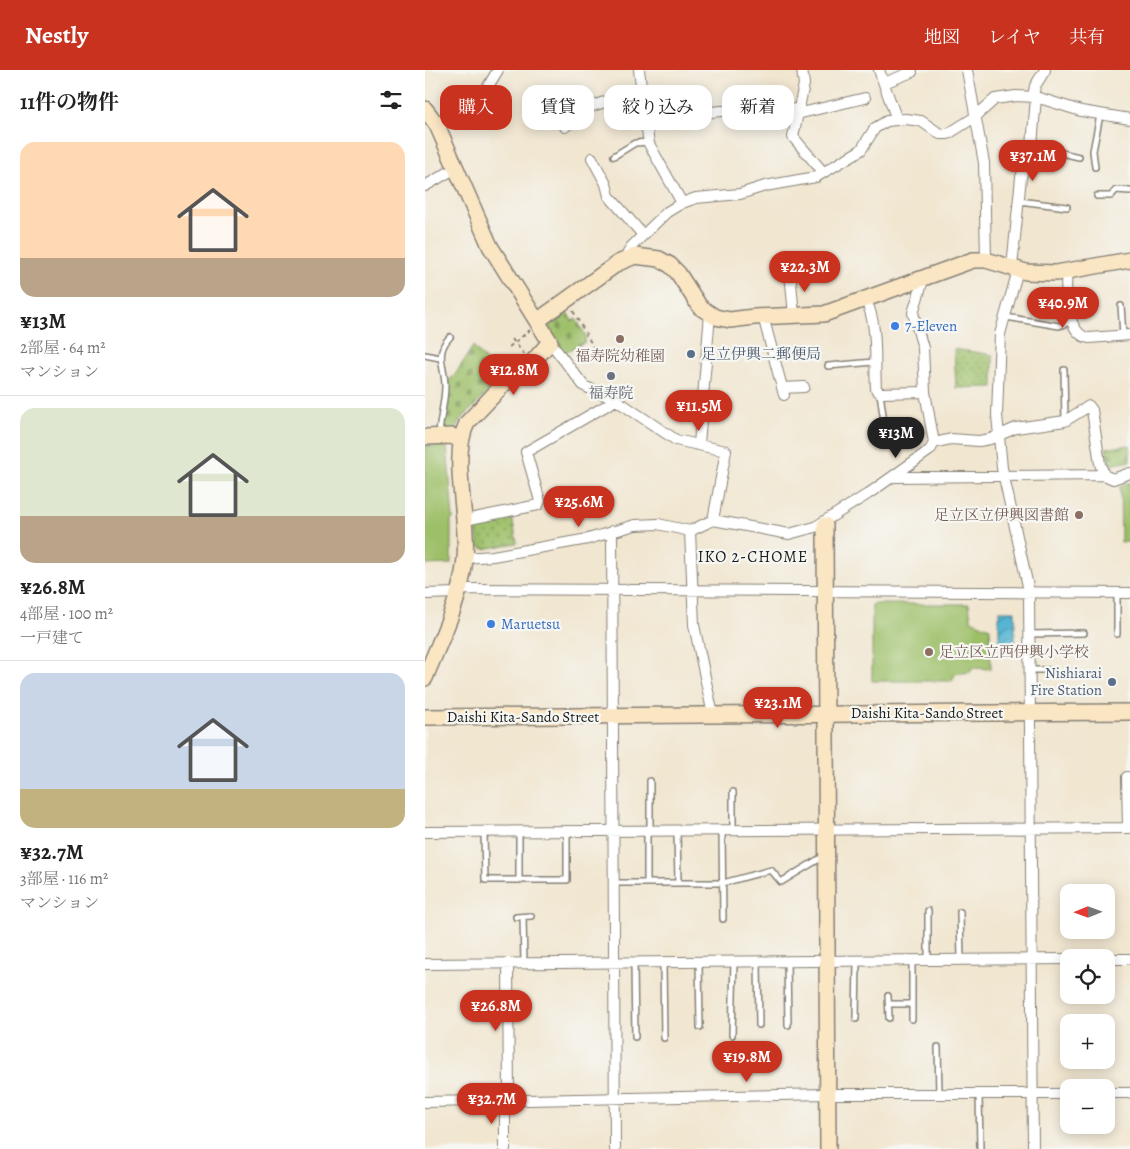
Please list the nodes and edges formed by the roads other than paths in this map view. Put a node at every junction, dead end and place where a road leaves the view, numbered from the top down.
1 (498, 70) edge
2 (639, 70) edge
3 (802, 70) edge
4 (879, 70) edge
5 (967, 70) edge
6 (1045, 70) edge
7 (913, 74) edge
8 (884, 83) junction
9 (641, 85) edge
10 (1034, 97) junction
11 (865, 98) dead end
12 (712, 112) edge
13 (798, 112) junction
14 (1100, 115) junction
15 (975, 117) junction
16 (1130, 119) edge
17 (430, 120) edge
18 (897, 120) junction
19 (647, 130) edge
20 (649, 142) junction
21 (1032, 146) junction
22 (614, 156) dead end
23 (1079, 157) dead end
24 (592, 158) dead end
25 (1095, 167) dead end
26 (454, 168) junction
27 (823, 172) junction
28 (425, 186) edge
29 (1130, 191) edge
30 (1097, 196) dead end
31 (1019, 201) junction
32 (682, 203) junction
33 (1067, 207) dead end
34 (643, 236) junction
35 (625, 259) junction
36 (986, 260) junction
37 (1130, 260) edge
38 (1015, 268) junction
39 (1067, 271) junction
40 (790, 272) dead end
41 (923, 280) junction
42 (865, 298) junction
43 (1121, 306) dead end
44 (709, 314) junction
45 (794, 315) junction
46 (763, 316) junction
47 (1006, 317) junction
48 (536, 323) junction
49 (1068, 323) dead end
50 (1127, 335) edge
51 (450, 337) dead end
52 (550, 342) junction
53 (425, 355) edge
54 (440, 358) junction
55 (874, 362) junction
56 (828, 366) dead end
57 (1064, 370) dead end
58 (804, 387) dead end
59 (925, 392) junction
60 (880, 393) junction
61 (616, 400) junction
62 (1065, 421) junction
63 (885, 430) dead end
64 (998, 436) junction
65 (432, 437) edge
66 (461, 440) junction
67 (934, 443) junction
68 (699, 444) junction
69 (1130, 473) edge
70 (1004, 475) junction
71 (1104, 475) junction
72 (892, 477) junction
73 (465, 520) junction
74 (713, 520) junction
75 (825, 523) junction
76 (612, 531) junction
77 (690, 531) junction
78 (465, 558) junction
79 (612, 590) junction
80 (693, 590) junction
81 (826, 590) junction
82 (458, 591) junction
83 (1029, 591) junction
84 (1117, 592) junction
85 (1130, 592) edge
86 (425, 594) edge
87 (1084, 633) dead end
88 (1030, 634) junction
89 (1117, 634) dead end
90 (1030, 670) junction
91 (1049, 670) dead end
92 (425, 678) edge
93 (1030, 712) junction
94 (1130, 712) edge
95 (825, 714) junction
96 (713, 715) junction
97 (612, 716) junction
98 (425, 718) edge
99 (1127, 778) dead end
100 (650, 781) dead end
101 (733, 792) dead end
102 (1031, 828) junction
103 (1129, 828) edge
104 (826, 829) junction
105 (649, 831) junction
106 (677, 831) junction
107 (727, 831) junction
108 (425, 832) edge
109 (614, 832) junction
110 (484, 833) junction
111 (519, 833) junction
112 (567, 833) junction
113 (826, 858) junction
114 (519, 880) junction
115 (647, 882) junction
116 (614, 883) junction
117 (678, 883) junction
118 (723, 883) junction
119 (928, 911) dead end
120 (960, 912) dead end
121 (531, 916) dead end
122 (516, 917) dead end
123 (523, 917) junction
124 (723, 919) dead end
125 (1032, 959) junction
126 (1060, 959) edge
127 (1115, 959) edge
128 (1130, 959) edge
129 (734, 961) junction
130 (787, 961) junction
131 (827, 961) junction
132 (961, 961) junction
133 (614, 962) junction
134 (634, 962) junction
135 (663, 962) junction
136 (699, 962) junction
137 (758, 962) junction
138 (857, 962) junction
139 (911, 962) junction
140 (928, 962) junction
141 (508, 963) junction
142 (524, 963) junction
143 (425, 964) edge
144 (888, 996) dead end
145 (889, 1004) junction
146 (912, 1004) junction
147 (889, 1018) dead end
148 (856, 1019) dead end
149 (912, 1019) dead end
150 (759, 1025) dead end
151 (788, 1025) dead end
152 (700, 1026) dead end
153 (732, 1035) dead end
154 (635, 1037) dead end
155 (665, 1038) dead end
156 (938, 1047) dead end
157 (1115, 1093) edge
158 (1130, 1093) edge
159 (827, 1094) junction
160 (979, 1094) junction
161 (1033, 1094) junction
162 (1060, 1094) edge
163 (939, 1095) junction
164 (615, 1099) junction
165 (507, 1101) junction
166 (425, 1102) edge
167 (505, 1149) edge
168 (615, 1149) edge
169 (828, 1149) edge
170 (980, 1149) edge
171 (1033, 1149) edge

1 - 17 street
2 - 9 street
3 - 13 street
4 - 8 street
5 - 15 street
6 - 10 street
7 - 8 street
8 - 18 street
10 - 14 street
10 - 15 street
10 - 21 street
11 - 13 street
12 - 13 street
13 - 27 street
14 - 16 street
14 - 25 lane
15 - 18 street
15 - 36 street
17 - 26 street
18 - 27 street
19 - 20 street
20 - 22 lane
20 - 32 street
21 - 23 lane
21 - 31 street
24 - 34 street
26 - 28 street
26 - 48 street
27 - 32 street
29 - 30 lane
31 - 33 lane
31 - 38 street
32 - 34 street
34 - 35 street
35 - 44 street
35 - 48 street
36 - 38 street
36 - 41 street
37 - 39 street
38 - 39 street
38 - 47 street
39 - 50 street
40 - 45 street
41 - 42 street
41 - 59 street
42 - 45 street
42 - 55 street
43 - 50 lane
44 - 46 street
44 - 68 street
45 - 46 street
46 - 58 street
47 - 49 lane
47 - 64 street
48 - 52 street
51 - 54 lane
52 - 61 street
52 - 66 street
53 - 54 lane
54 - 65 lane
55 - 56 lane
55 - 60 street
57 - 62 lane
59 - 60 street
59 - 67 street
60 - 63 lane
61 - 68 street
61 - 73 street
62 - 64 street
62 - 71 street
64 - 67 street
64 - 70 street
65 - 66 street
66 - 73 street
67 - 72 street
68 - 74 street
69 - 71 street
70 - 71 street
70 - 72 street
70 - 83 street
72 - 75 street
73 - 78 street
74 - 75 street
74 - 77 street
75 - 81 street
76 - 77 street
76 - 78 street
76 - 79 street
77 - 80 street
78 - 82 street
79 - 80 street
79 - 82 street
79 - 97 street
80 - 81 street
80 - 96 street
81 - 83 street
81 - 95 street
82 - 86 street
82 - 92 street
83 - 84 street
83 - 88 street
84 - 85 street
84 - 89 lane
87 - 88 lane
88 - 90 street
90 - 91 lane
90 - 93 street
93 - 94 street, Daishi Kita-Sando Street
93 - 95 street, Daishi Kita-Sando Street
93 - 102 street
95 - 96 street, Daishi Kita-Sando Street
95 - 104 street
96 - 97 street, Daishi Kita-Sando Street
97 - 98 street, Daishi Kita-Sando Street
97 - 109 street
99 - 103 street
100 - 105 lane
101 - 107 lane
102 - 103 street
102 - 104 street
102 - 125 street
104 - 107 street
104 - 113 street
105 - 106 street
105 - 109 street
105 - 115 lane
106 - 107 street
106 - 117 lane
107 - 118 lane
108 - 110 street
109 - 112 street
109 - 116 street
110 - 111 street
110 - 114 lane
111 - 112 street
111 - 114 lane
112 - 114 lane
113 - 118 lane
113 - 131 street
115 - 116 lane
115 - 117 lane
116 - 133 street
117 - 118 lane
118 - 124 lane
119 - 140 lane
120 - 132 lane
121 - 123 lane
122 - 123 lane
123 - 142 lane
125 - 126 street
125 - 132 street
125 - 161 street
127 - 128 street
129 - 136 street
129 - 137 street
129 - 153 lane
130 - 131 street
130 - 137 street
130 - 151 lane
131 - 138 street
131 - 159 street
132 - 140 street
133 - 134 street
133 - 142 street
133 - 164 street
134 - 135 street
134 - 154 lane
135 - 136 street
135 - 155 lane
136 - 152 lane
137 - 150 lane
138 - 139 street
138 - 148 lane
139 - 140 street
139 - 146 lane
141 - 142 street
141 - 143 street
141 - 165 street
144 - 145 lane
145 - 146 lane
145 - 147 lane
146 - 149 lane
156 - 163 lane
157 - 158 street
159 - 163 street
159 - 164 street
159 - 169 street
160 - 161 street
160 - 163 street
160 - 170 lane
161 - 162 street
161 - 171 street
164 - 165 street
164 - 168 street
165 - 166 street
165 - 167 street

